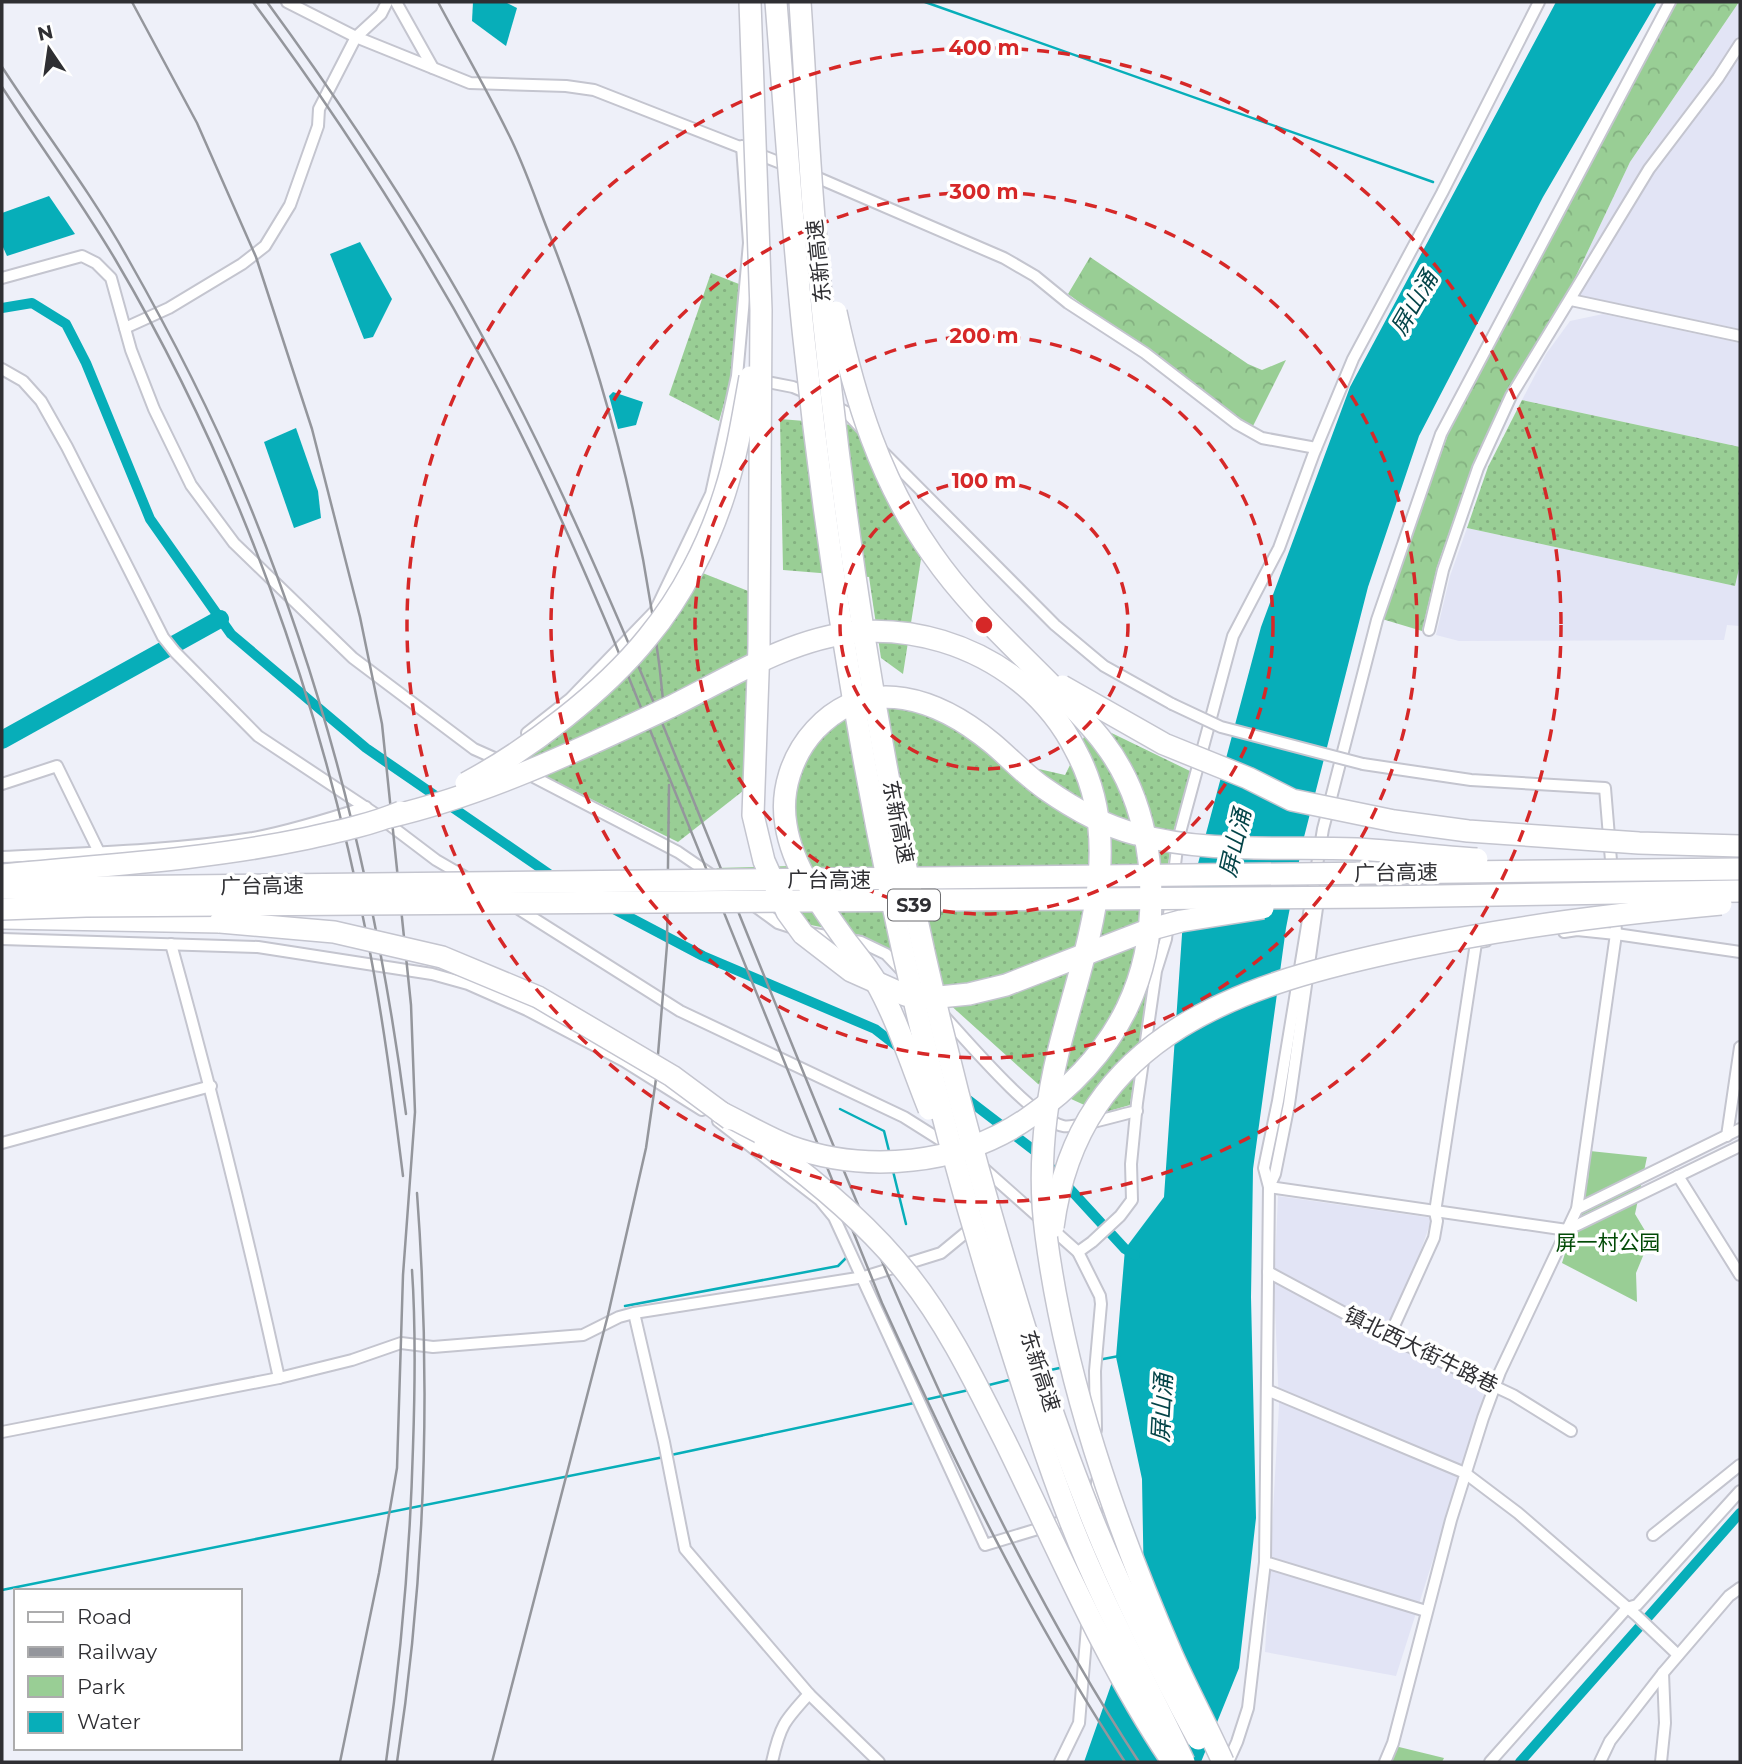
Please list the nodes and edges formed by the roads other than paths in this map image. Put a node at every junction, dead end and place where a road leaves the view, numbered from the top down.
1 (287, 2) edge
2 (387, 2) edge
3 (396, 2) edge
4 (750, 2) edge
5 (776, 2) edge
6 (800, 2) edge
7 (1539, 2) edge
8 (1670, 2) edge
9 (356, 37) junction
10 (1740, 44) edge
11 (433, 68) junction
12 (742, 146) junction
13 (814, 218) junction
14 (2, 278) edge
15 (1571, 300) junction
16 (761, 310) junction
17 (125, 328) junction
18 (1740, 336) edge
19 (2, 369) edge
20 (737, 376) junction
21 (1316, 449) junction
22 (1429, 630) dead end
23 (1031, 664) junction
24 (495, 758) junction
25 (2, 784) edge
26 (366, 807) junction
27 (389, 817) junction
28 (1740, 846) edge
29 (99, 852) junction
30 (2, 857) edge
31 (1659, 869) junction
32 (1740, 869) edge
33 (2, 875) edge
34 (2, 888) edge
35 (1740, 891) edge
36 (1380, 897) junction
37 (1740, 902) edge
38 (2, 909) edge
39 (2, 918) edge
40 (1616, 934) junction
41 (2, 939) edge
42 (171, 944) junction
43 (1740, 951) edge
44 (1740, 1048) edge
45 (211, 1086) junction
46 (1137, 1111) junction
47 (720, 1112) junction
48 (1740, 1129) edge
49 (1727, 1136) junction
50 (2, 1143) edge
51 (1740, 1146) edge
52 (1678, 1176) junction
53 (1269, 1187) junction
54 (962, 1192) junction
55 (1012, 1194) junction
56 (1577, 1209) junction
57 (1436, 1212) junction
58 (1567, 1230) junction
59 (1078, 1252) junction
60 (1051, 1264) junction
61 (1268, 1272) junction
62 (1740, 1275) edge
63 (864, 1277) junction
64 (634, 1313) junction
65 (1389, 1337) junction
66 (279, 1378) junction
67 (1495, 1386) junction
68 (1267, 1390) junction
69 (1572, 1431) dead end
70 (2, 1432) edge
71 (1740, 1465) edge
72 (1465, 1473) junction
73 (1740, 1491) edge
74 (1097, 1511) junction
75 (1653, 1535) dead end
76 (1265, 1562) junction
77 (1740, 1588) edge
78 (1426, 1611) junction
79 (1631, 1612) junction
80 (1678, 1655) junction
81 (1663, 1673) junction
82 (809, 1694) junction
83 (772, 1762) edge
84 (879, 1762) edge
85 (1060, 1762) edge
86 (1174, 1762) edge
87 (1184, 1762) edge
88 (1211, 1762) edge
89 (1225, 1762) edge
90 (1385, 1762) edge
91 (1490, 1762) edge
92 (1600, 1762) edge
93 (1661, 1762) edge

1 - 9 street
2 - 9 street
3 - 11 street
4 - 16 highway, bridge
5 - 54 highway, 东新高速 / S39, bridge
6 - 13 highway, 东新高速 / S39, bridge
7 - 21 street
8 - 53 street
9 - 11 street
9 - 17 street
10 - 15 street
11 - 12 street
12 - 20 street
12 - 21 street
13 - 23 highway, bridge
13 - 88 highway, 东新高速 / S39, bridge
14 - 17 street
15 - 18 street
15 - 22 street
16 - 27 highway, bridge
16 - 36 highway, bridge
17 - 24 street
19 - 26 street
20 - 24 street
20 - 40 street, bridge
21 - 46 street
23 - 28 highway, bridge
23 - 47 highway, bridge
24 - 46 street
25 - 29 street
26 - 29 street
26 - 55 street
27 - 33 highway, bridge
27 - 60 highway, bridge
29 - 30 street
31 - 32 highway, 广台高速, bridge
31 - 34 highway, 广台高速, bridge
31 - 54 highway, bridge
35 - 36 highway, 广台高速, bridge
36 - 38 highway, 广台高速, bridge
37 - 60 highway, bridge
39 - 47 highway, bridge
40 - 43 street
40 - 56 street
40 - 57 street
41 - 42 street
42 - 45 street
42 - 63 street
44 - 49 street
45 - 50 street
45 - 66 street
46 - 59 street
47 - 86 highway, bridge
48 - 49 street
49 - 56 street
51 - 52 street
52 - 58 street
52 - 62 street
53 - 57 street
53 - 61 street
54 - 87 highway, 东新高速 / S39, bridge
55 - 59 street
55 - 63 street
56 - 58 street
57 - 58 street
57 - 65 street
58 - 67 street
59 - 74 street
60 - 89 highway, bridge
61 - 65 street, 镇北西大街牛路巷
61 - 68 street
63 - 64 street
63 - 74 street
64 - 66 street
64 - 82 street
65 - 67 street, 镇北西大街牛路巷
66 - 70 street
67 - 69 street, 镇北西大街牛路巷
67 - 72 street
68 - 72 street
68 - 76 street
71 - 75 street
72 - 78 street
72 - 79 street
73 - 79 street
74 - 85 street
76 - 78 street
76 - 89 street
77 - 80 street
78 - 90 street
79 - 80 street
79 - 91 street
80 - 81 street
81 - 92 street
81 - 93 street
82 - 83 street
82 - 84 street

